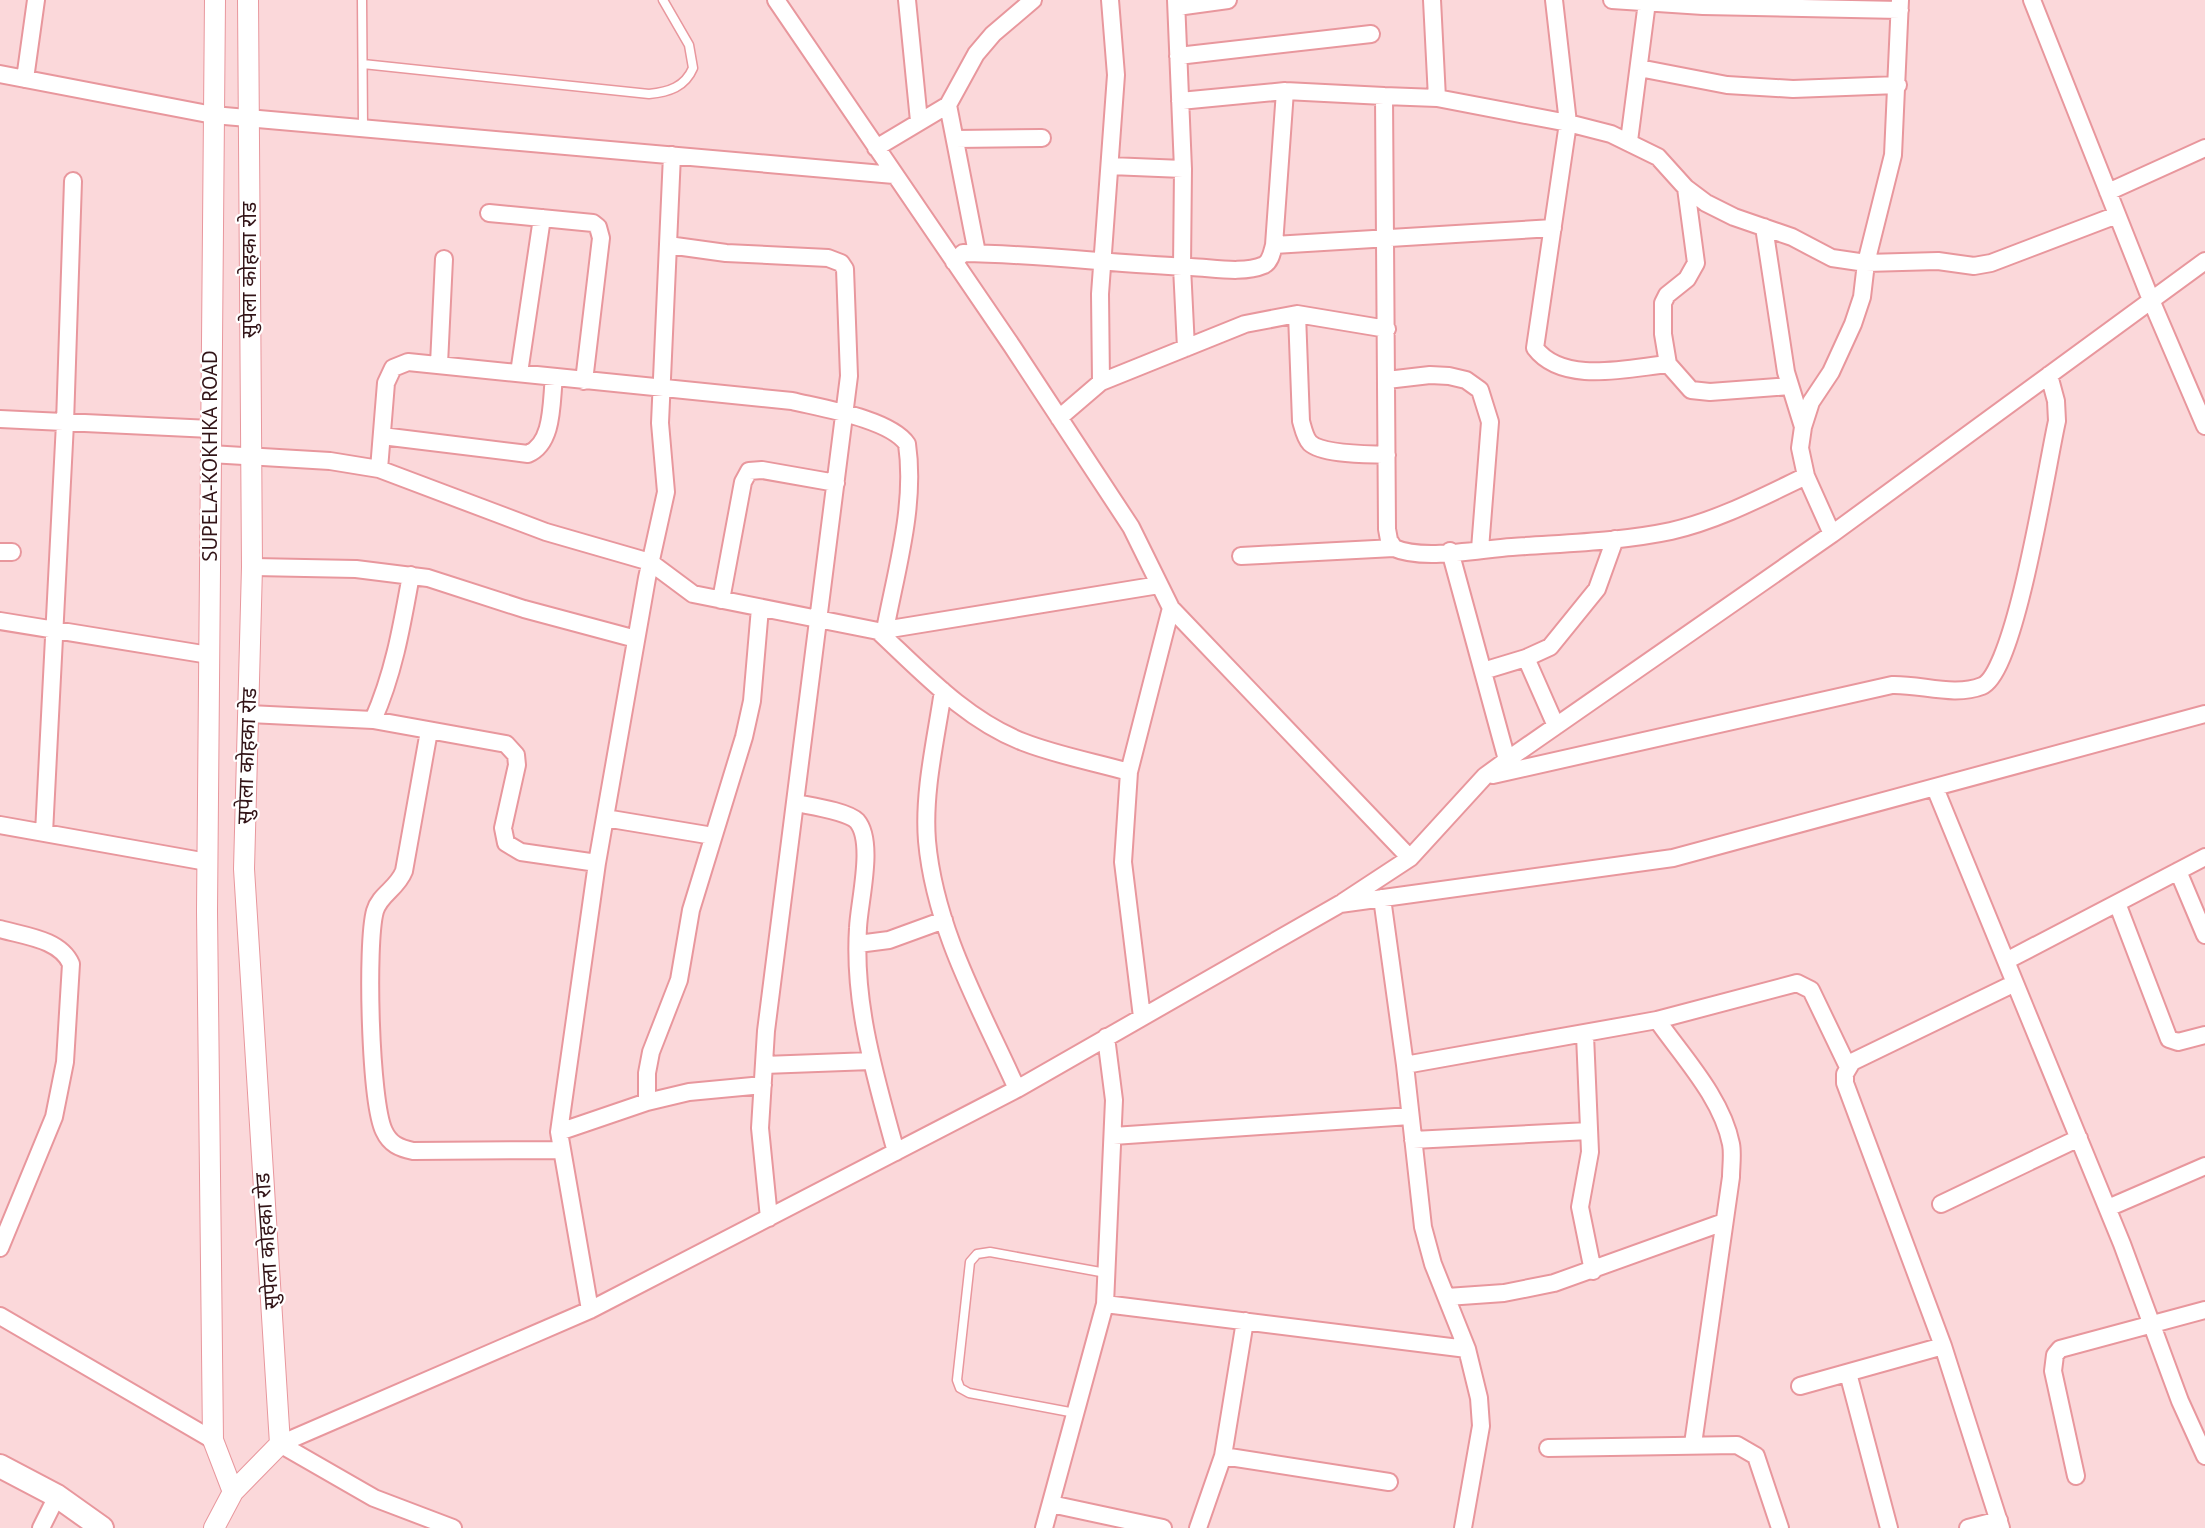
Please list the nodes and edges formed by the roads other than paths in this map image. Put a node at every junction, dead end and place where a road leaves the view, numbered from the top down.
1 (36, 0) edge
2 (214, 0) edge
3 (248, 0) edge
4 (362, 0) edge
5 (663, 0) edge
6 (776, 0) edge
7 (907, 0) edge
8 (1033, 0) edge
9 (1110, 0) edge
10 (1228, 0) edge
11 (1432, 0) edge
12 (1554, 0) edge
13 (1612, 0) edge
14 (2031, 0) edge
15 (1176, 3) edge
16 (1647, 3) junction
17 (1703, 3) edge
18 (1900, 5) edge
19 (1371, 34) dead end
20 (1178, 56) junction
21 (363, 64) junction
22 (1639, 68) junction
23 (0, 74) edge
24 (25, 79) junction
25 (1898, 85) junction
26 (1285, 92) junction
27 (1384, 96) junction
28 (1437, 98) junction
29 (1180, 101) junction
30 (948, 105) junction
31 (213, 115) junction
32 (248, 117) junction
33 (919, 120) junction
34 (1568, 123) junction
35 (363, 126) junction
36 (1042, 138) dead end
37 (955, 139) junction
38 (1629, 141) junction
39 (876, 148) junction
40 (2205, 148) edge
41 (672, 155) junction
42 (1110, 166) junction
43 (1183, 169) junction
44 (894, 175) junction
45 (73, 181) dead end
46 (1686, 188) junction
47 (2108, 192) junction
48 (489, 213) dead end
49 (2117, 215) junction
50 (542, 218) junction
51 (1764, 227) junction
52 (1553, 228) junction
53 (1385, 238) junction
54 (668, 245) junction
55 (1274, 245) junction
56 (977, 253) junction
57 (444, 259) dead end
58 (2205, 261) edge
59 (954, 262) junction
60 (1102, 263) junction
61 (1866, 263) junction
62 (1182, 267) junction
63 (2151, 300) junction
64 (1297, 314) junction
65 (1387, 329) junction
66 (1186, 348) junction
67 (439, 364) junction
68 (1668, 364) junction
69 (519, 374) junction
70 (2049, 375) junction
71 (554, 377) junction
72 (584, 381) junction
73 (1387, 381) junction
74 (1101, 382) junction
75 (1790, 386) junction
76 (662, 389) junction
77 (846, 415) junction
78 (1059, 418) junction
79 (0, 419) edge
80 (65, 423) junction
81 (2205, 426) edge
82 (1803, 427) junction
83 (211, 429) junction
84 (382, 436) junction
85 (210, 454) junction
86 (1387, 455) junction
87 (250, 456) junction
88 (380, 469) junction
89 (1806, 476) junction
90 (836, 483) junction
91 (1832, 534) junction
92 (1615, 539) junction
93 (1394, 548) junction
94 (1480, 549) junction
95 (1450, 551) junction
96 (1241, 556) dead end
97 (650, 562) junction
98 (252, 567) junction
99 (411, 575) junction
100 (1159, 585) junction
101 (721, 600) junction
102 (760, 608) junction
103 (1171, 608) junction
104 (817, 619) junction
105 (0, 621) edge
106 (55, 628) junction
107 (881, 631) junction
108 (636, 639) junction
109 (208, 655) junction
110 (1526, 658) junction
111 (1483, 671) junction
112 (943, 691) junction
113 (249, 714) junction
114 (2205, 714) edge
115 (373, 720) junction
116 (1556, 726) junction
117 (429, 730) junction
118 (1507, 760) junction
119 (1129, 772) junction
120 (1485, 776) junction
121 (1935, 788) junction
122 (796, 803) junction
123 (605, 818) junction
124 (0, 825) edge
125 (44, 833) junction
126 (712, 836) junction
127 (2205, 857) edge
128 (1410, 858) junction
129 (207, 862) junction
130 (597, 863) junction
131 (2178, 871) junction
132 (1382, 898) junction
133 (2117, 903) junction
134 (1340, 904) junction
135 (944, 920) junction
136 (0, 929) edge
137 (2205, 935) edge
138 (858, 944) junction
139 (2006, 961) junction
140 (2015, 983) junction
141 (1142, 1017) junction
142 (1657, 1020) junction
143 (1585, 1035) junction
144 (2205, 1035) edge
145 (1106, 1038) junction
146 (871, 1061) junction
147 (764, 1065) junction
148 (1405, 1065) junction
149 (1848, 1067) junction
150 (763, 1085) junction
151 (1017, 1089) junction
152 (647, 1102) junction
153 (1410, 1116) junction
154 (1589, 1131) junction
155 (559, 1132) junction
156 (1113, 1136) junction
157 (2079, 1138) junction
158 (1413, 1140) junction
159 (562, 1150) junction
160 (896, 1152) junction
161 (2205, 1166) edge
162 (1941, 1204) dead end
163 (2108, 1208) junction
164 (769, 1218) junction
165 (1724, 1222) junction
166 (0, 1248) edge
167 (1593, 1271) junction
168 (1106, 1273) junction
169 (1447, 1297) junction
170 (1105, 1304) junction
171 (590, 1310) junction
172 (2205, 1310) edge
173 (0, 1316) edge
174 (1245, 1321) junction
175 (2151, 1325) junction
176 (1943, 1346) junction
177 (1467, 1349) junction
178 (1848, 1373) junction
179 (1800, 1386) dead end
180 (1075, 1413) junction
181 (213, 1440) junction
182 (280, 1444) junction
183 (1694, 1444) junction
184 (1548, 1448) dead end
185 (1223, 1456) junction
186 (2205, 1456) edge
187 (0, 1466) edge
188 (2076, 1476) dead end
189 (1389, 1482) dead end
190 (233, 1492) junction
191 (57, 1496) junction
192 (1051, 1504) junction
193 (2000, 1524) edge
194 (41, 1528) edge
195 (102, 1528) edge
196 (214, 1528) edge
197 (453, 1528) edge
198 (1044, 1528) edge
199 (1163, 1528) edge
200 (1198, 1528) edge
201 (1462, 1528) edge
202 (1780, 1528) edge
203 (1889, 1528) edge
204 (1968, 1528) edge

1 - 24 street
2 - 31 street, SUPELA-KOKHKA ROAD
3 - 32 street, सुपेला कोहका रोड
4 - 21 lane
5 - 21 lane
6 - 39 street
7 - 33 street
8 - 30 street
9 - 42 street
10 - 15 street
11 - 28 street
12 - 34 street
13 - 16 street
14 - 47 street
15 - 20 street
16 - 17 street
16 - 22 street
17 - 18 street
18 - 25 street
19 - 20 street
20 - 29 street
21 - 35 lane
22 - 25 street
22 - 38 street
23 - 24 street
24 - 31 street
25 - 61 street
26 - 27 street
26 - 29 street
26 - 55 street
27 - 28 street
27 - 53 street
28 - 34 street
29 - 43 street
30 - 33 street
30 - 37 street
31 - 32 street
31 - 83 street, SUPELA-KOKHKA ROAD
32 - 35 street
32 - 87 street, सुपेला कोहका रोड
33 - 39 street
34 - 38 street
34 - 52 street
35 - 41 street
36 - 37 street
37 - 56 street
38 - 46 street
39 - 44 street
40 - 47 street
41 - 44 street
41 - 54 street
42 - 43 street
42 - 60 street
43 - 62 street
44 - 59 street
45 - 80 street
46 - 51 street
46 - 68 street
47 - 49 street
48 - 50 street
49 - 61 street
49 - 63 street
50 - 69 street
50 - 72 street
51 - 61 street
51 - 75 street
52 - 53 street
52 - 68 street
53 - 55 street
53 - 65 street
54 - 76 street
54 - 77 street
55 - 62 street
56 - 59 street
56 - 60 street
57 - 67 street
58 - 63 street
59 - 78 street
60 - 62 street
60 - 74 street
61 - 82 street
62 - 66 street
63 - 70 street
63 - 81 street
64 - 65 street
64 - 66 street
64 - 86 street
65 - 73 street
66 - 74 street
67 - 69 street
67 - 84 street
68 - 75 street
69 - 71 street
70 - 91 street
70 - 120 street
71 - 72 street
71 - 84 street
72 - 76 street
73 - 86 street
73 - 94 street
74 - 78 street
75 - 82 street
76 - 77 street
76 - 97 street
77 - 90 street
77 - 107 street
78 - 100 street
79 - 80 street
80 - 83 street
80 - 106 street
82 - 89 street
83 - 85 street, SUPELA-KOKHKA ROAD
84 - 88 street
85 - 87 street
85 - 109 street, SUPELA-KOKHKA ROAD
86 - 93 street
87 - 88 street
87 - 98 street, सुपेला कोहका रोड
88 - 97 street
89 - 91 street
89 - 92 street
90 - 101 street
90 - 104 street
91 - 116 street
92 - 94 street
92 - 110 street
93 - 95 street
93 - 96 street
94 - 95 street
95 - 111 street
97 - 101 street
97 - 108 street
98 - 99 street
98 - 113 street, सुपेला कोहका रोड
99 - 108 street
99 - 115 street
100 - 103 street
100 - 107 street
101 - 102 street
102 - 104 street
102 - 126 street
103 - 119 street
103 - 128 street
104 - 107 street
104 - 122 street
105 - 106 street
106 - 109 street
106 - 125 street
107 - 112 street
108 - 123 street
109 - 129 street, SUPELA-KOKHKA ROAD
110 - 111 street
110 - 116 street
111 - 118 street
112 - 119 street
112 - 135 street
113 - 115 street
113 - 182 street, सुपेला कोहका रोड
114 - 121 street
115 - 117 street
116 - 118 street
117 - 130 street
117 - 159 street
118 - 120 street
119 - 141 street
120 - 128 street
121 - 132 street
121 - 139 street
122 - 138 street
122 - 147 street
123 - 126 street
123 - 130 street
124 - 125 street
125 - 129 street
126 - 152 street
127 - 131 street
128 - 134 street
129 - 181 street, SUPELA-KOKHKA ROAD
130 - 155 street
131 - 133 street
131 - 137 street
132 - 134 street
132 - 148 street
133 - 139 street
133 - 144 street
134 - 141 street
135 - 138 street
135 - 151 street
136 - 166 street
138 - 146 street
139 - 140 street
140 - 149 street
140 - 157 street
141 - 145 street
142 - 143 street
142 - 149 street
142 - 165 street
143 - 148 street
143 - 154 street
145 - 151 street
145 - 156 street
146 - 147 street
146 - 160 street
147 - 150 street
148 - 153 street
149 - 176 street
150 - 152 street
150 - 164 street
151 - 160 street
152 - 155 street
153 - 156 street
153 - 158 street
154 - 158 street
154 - 167 street
155 - 159 street
156 - 168 street
157 - 162 street
157 - 163 street
158 - 169 street
159 - 171 street
160 - 164 street
161 - 163 street
163 - 175 street
164 - 171 street
165 - 167 street
165 - 183 street
167 - 169 street
168 - 170 street
168 - 180 lane
169 - 177 street
170 - 174 street
170 - 180 street
171 - 182 street
172 - 175 street
173 - 181 street
174 - 177 street
174 - 185 street
175 - 186 street
175 - 188 street
176 - 178 street
176 - 193 street
177 - 201 street
178 - 179 street
178 - 203 street
180 - 192 street
181 - 190 street
182 - 190 street
182 - 197 street
183 - 184 street
183 - 202 street
185 - 189 street
185 - 200 street
187 - 191 main road
190 - 196 street
191 - 194 street
191 - 195 main road
192 - 198 street
192 - 199 street
193 - 204 street

